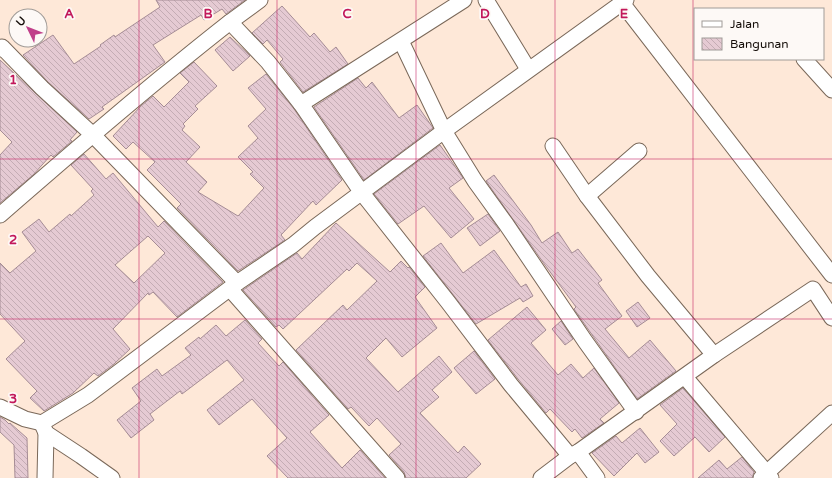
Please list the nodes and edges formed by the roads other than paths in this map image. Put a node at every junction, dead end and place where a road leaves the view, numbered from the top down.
1 (260, 0) edge
2 (464, 0) edge
3 (486, 0) edge
4 (624, 2) edge
5 (230, 22) junction
6 (401, 41) junction
7 (1, 47) edge
8 (805, 60) edge
9 (528, 69) junction
10 (832, 90) edge
11 (301, 104) junction
12 (444, 131) junction
13 (93, 135) junction
14 (553, 146) dead end
15 (639, 151) dead end
16 (362, 193) junction
17 (587, 196) junction
18 (0, 215) edge
19 (832, 275) edge
20 (234, 286) junction
21 (813, 288) junction
22 (832, 318) edge
23 (714, 355) junction
24 (685, 377) junction
25 (0, 407) edge
26 (636, 412) junction
27 (832, 413) edge
28 (44, 428) junction
29 (574, 454) junction
30 (767, 476) edge
31 (45, 478) edge
32 (112, 478) edge
33 (397, 478) edge
34 (541, 478) edge
35 (597, 478) edge

1 - 5 street
2 - 6 street
3 - 9 street
4 - 9 street
4 - 19 street
5 - 11 street
5 - 13 street
6 - 11 street
6 - 12 street
7 - 13 street
8 - 10 street
9 - 12 street
11 - 16 street
12 - 16 street
12 - 26 street
13 - 18 street
13 - 20 street
14 - 17 street
15 - 17 street
16 - 20 street
16 - 29 street
17 - 23 street
19 - 21 street
20 - 28 street
20 - 33 street
21 - 22 street
21 - 23 street
23 - 24 street
24 - 26 street
24 - 30 street
25 - 28 street
26 - 29 street
27 - 30 street
28 - 31 street
28 - 32 street
29 - 34 street
29 - 35 street

